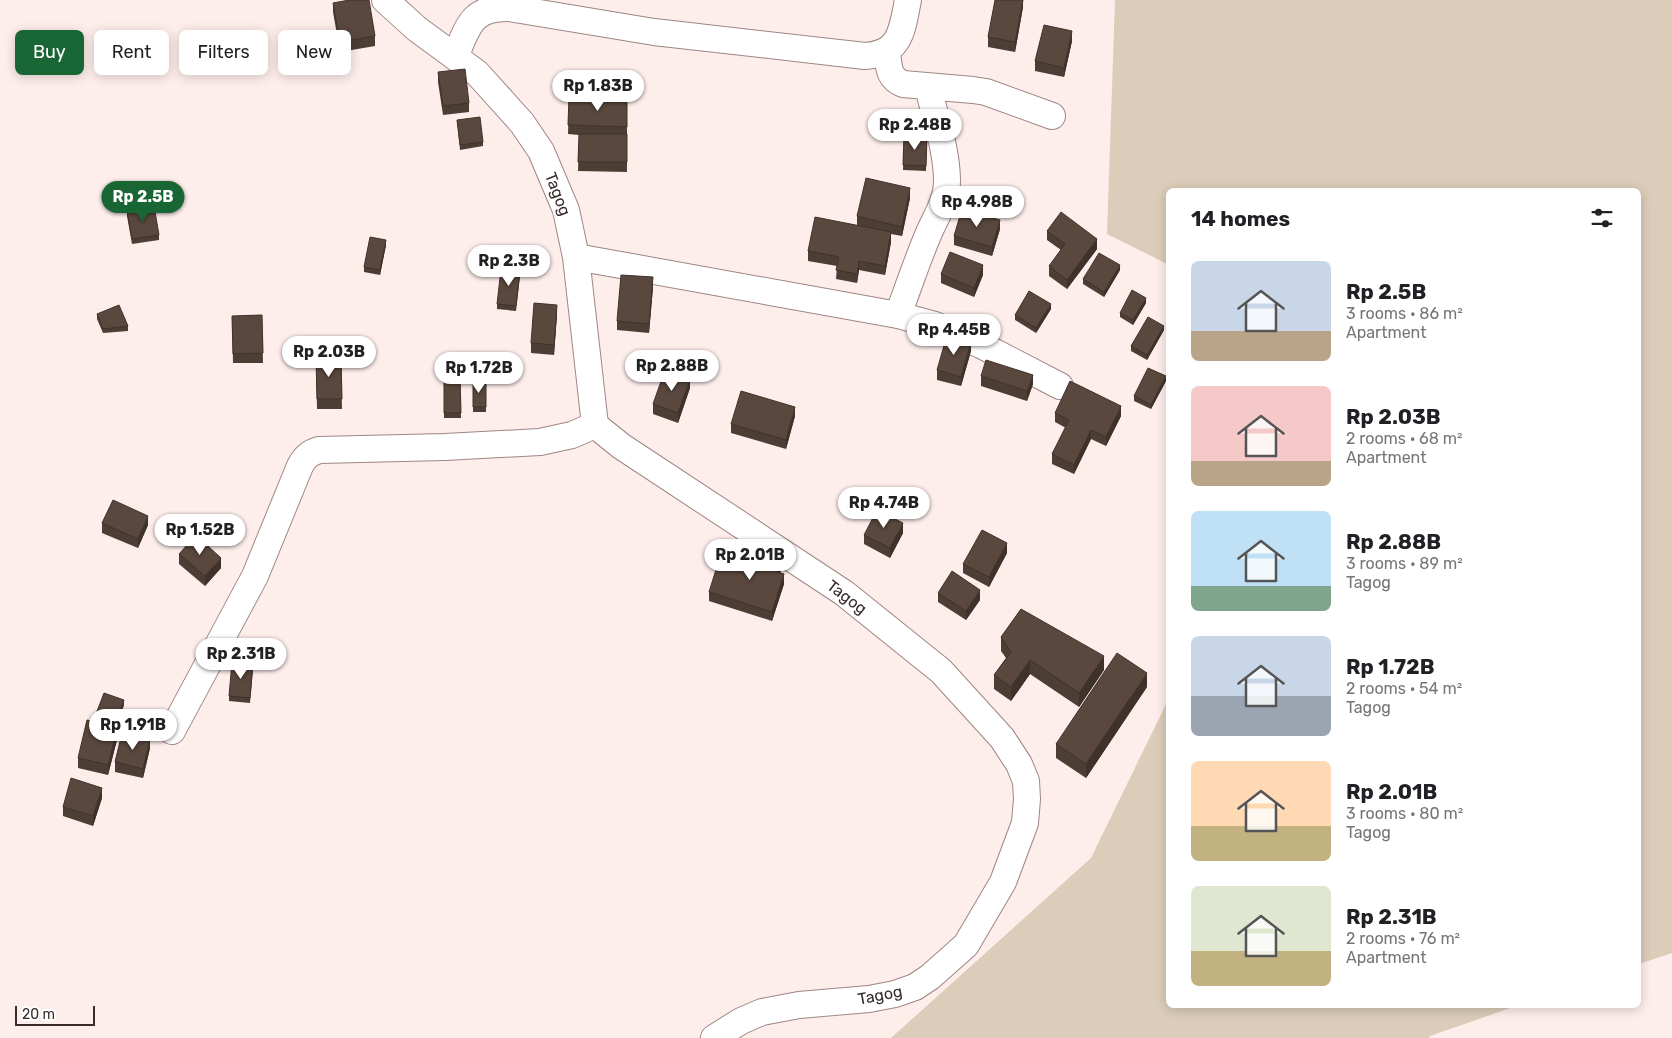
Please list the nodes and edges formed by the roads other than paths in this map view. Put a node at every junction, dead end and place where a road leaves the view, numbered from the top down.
1 (384, 0) edge
2 (908, 0) edge
3 (886, 52) junction
4 (455, 57) junction
5 (928, 86) junction
6 (1052, 116) dead end
7 (576, 257) junction
8 (898, 315) junction
9 (1060, 386) dead end
10 (596, 424) junction
11 (172, 730) dead end
12 (714, 1038) edge

1 - 4 street, Tagog
2 - 3 street
3 - 4 street
3 - 5 street
4 - 7 street, Tagog
5 - 6 street
5 - 8 street
7 - 8 street
7 - 10 street, Tagog
8 - 9 street
10 - 11 street
10 - 12 street, Tagog

